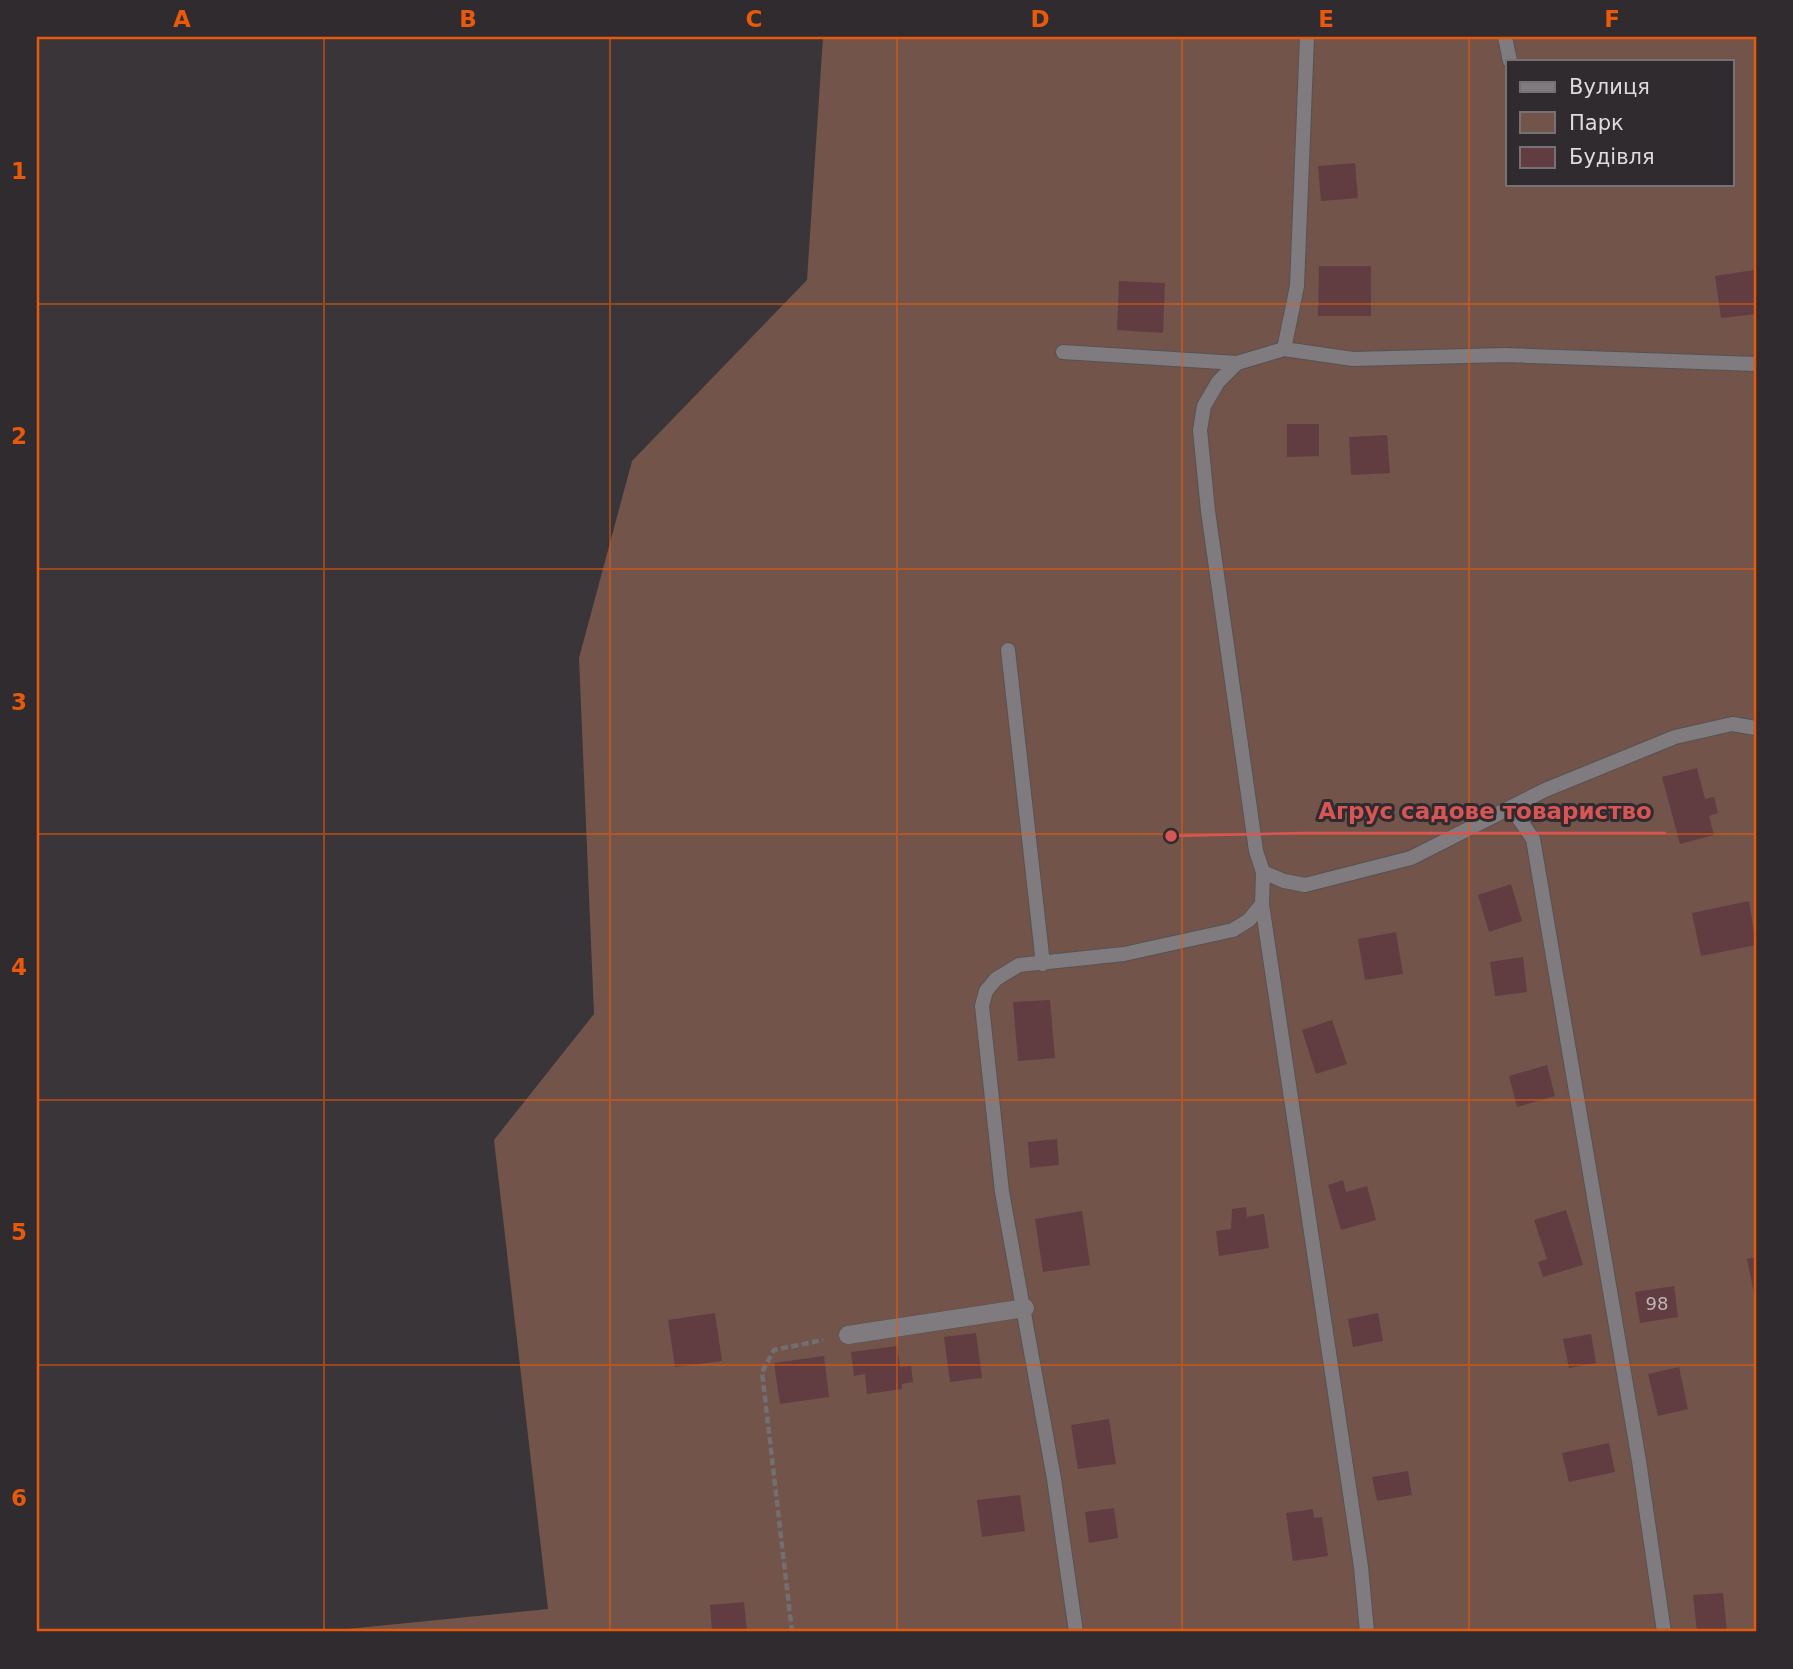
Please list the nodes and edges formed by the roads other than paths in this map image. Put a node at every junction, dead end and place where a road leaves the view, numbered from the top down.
1 (1307, 37) edge
2 (1506, 37) edge
3 (1510, 60) edge
4 (1284, 349) junction
5 (1063, 352) dead end
6 (1237, 363) junction
7 (1756, 364) edge
8 (1008, 650) dead end
9 (1756, 728) edge
10 (1511, 807) junction
11 (1263, 872) junction
12 (1262, 904) junction
13 (1043, 964) junction
14 (1024, 1308) junction
15 (848, 1335) road end
16 (1076, 1632) edge
17 (1367, 1632) edge
18 (1664, 1632) edge

1 - 4 lane
2 - 3 lane
4 - 6 lane
4 - 7 lane
5 - 6 lane
6 - 11 lane
8 - 13 lane
9 - 10 lane
10 - 11 lane
10 - 18 lane
11 - 12 lane
12 - 13 lane
12 - 17 lane
13 - 14 lane
14 - 15 street
14 - 16 lane

